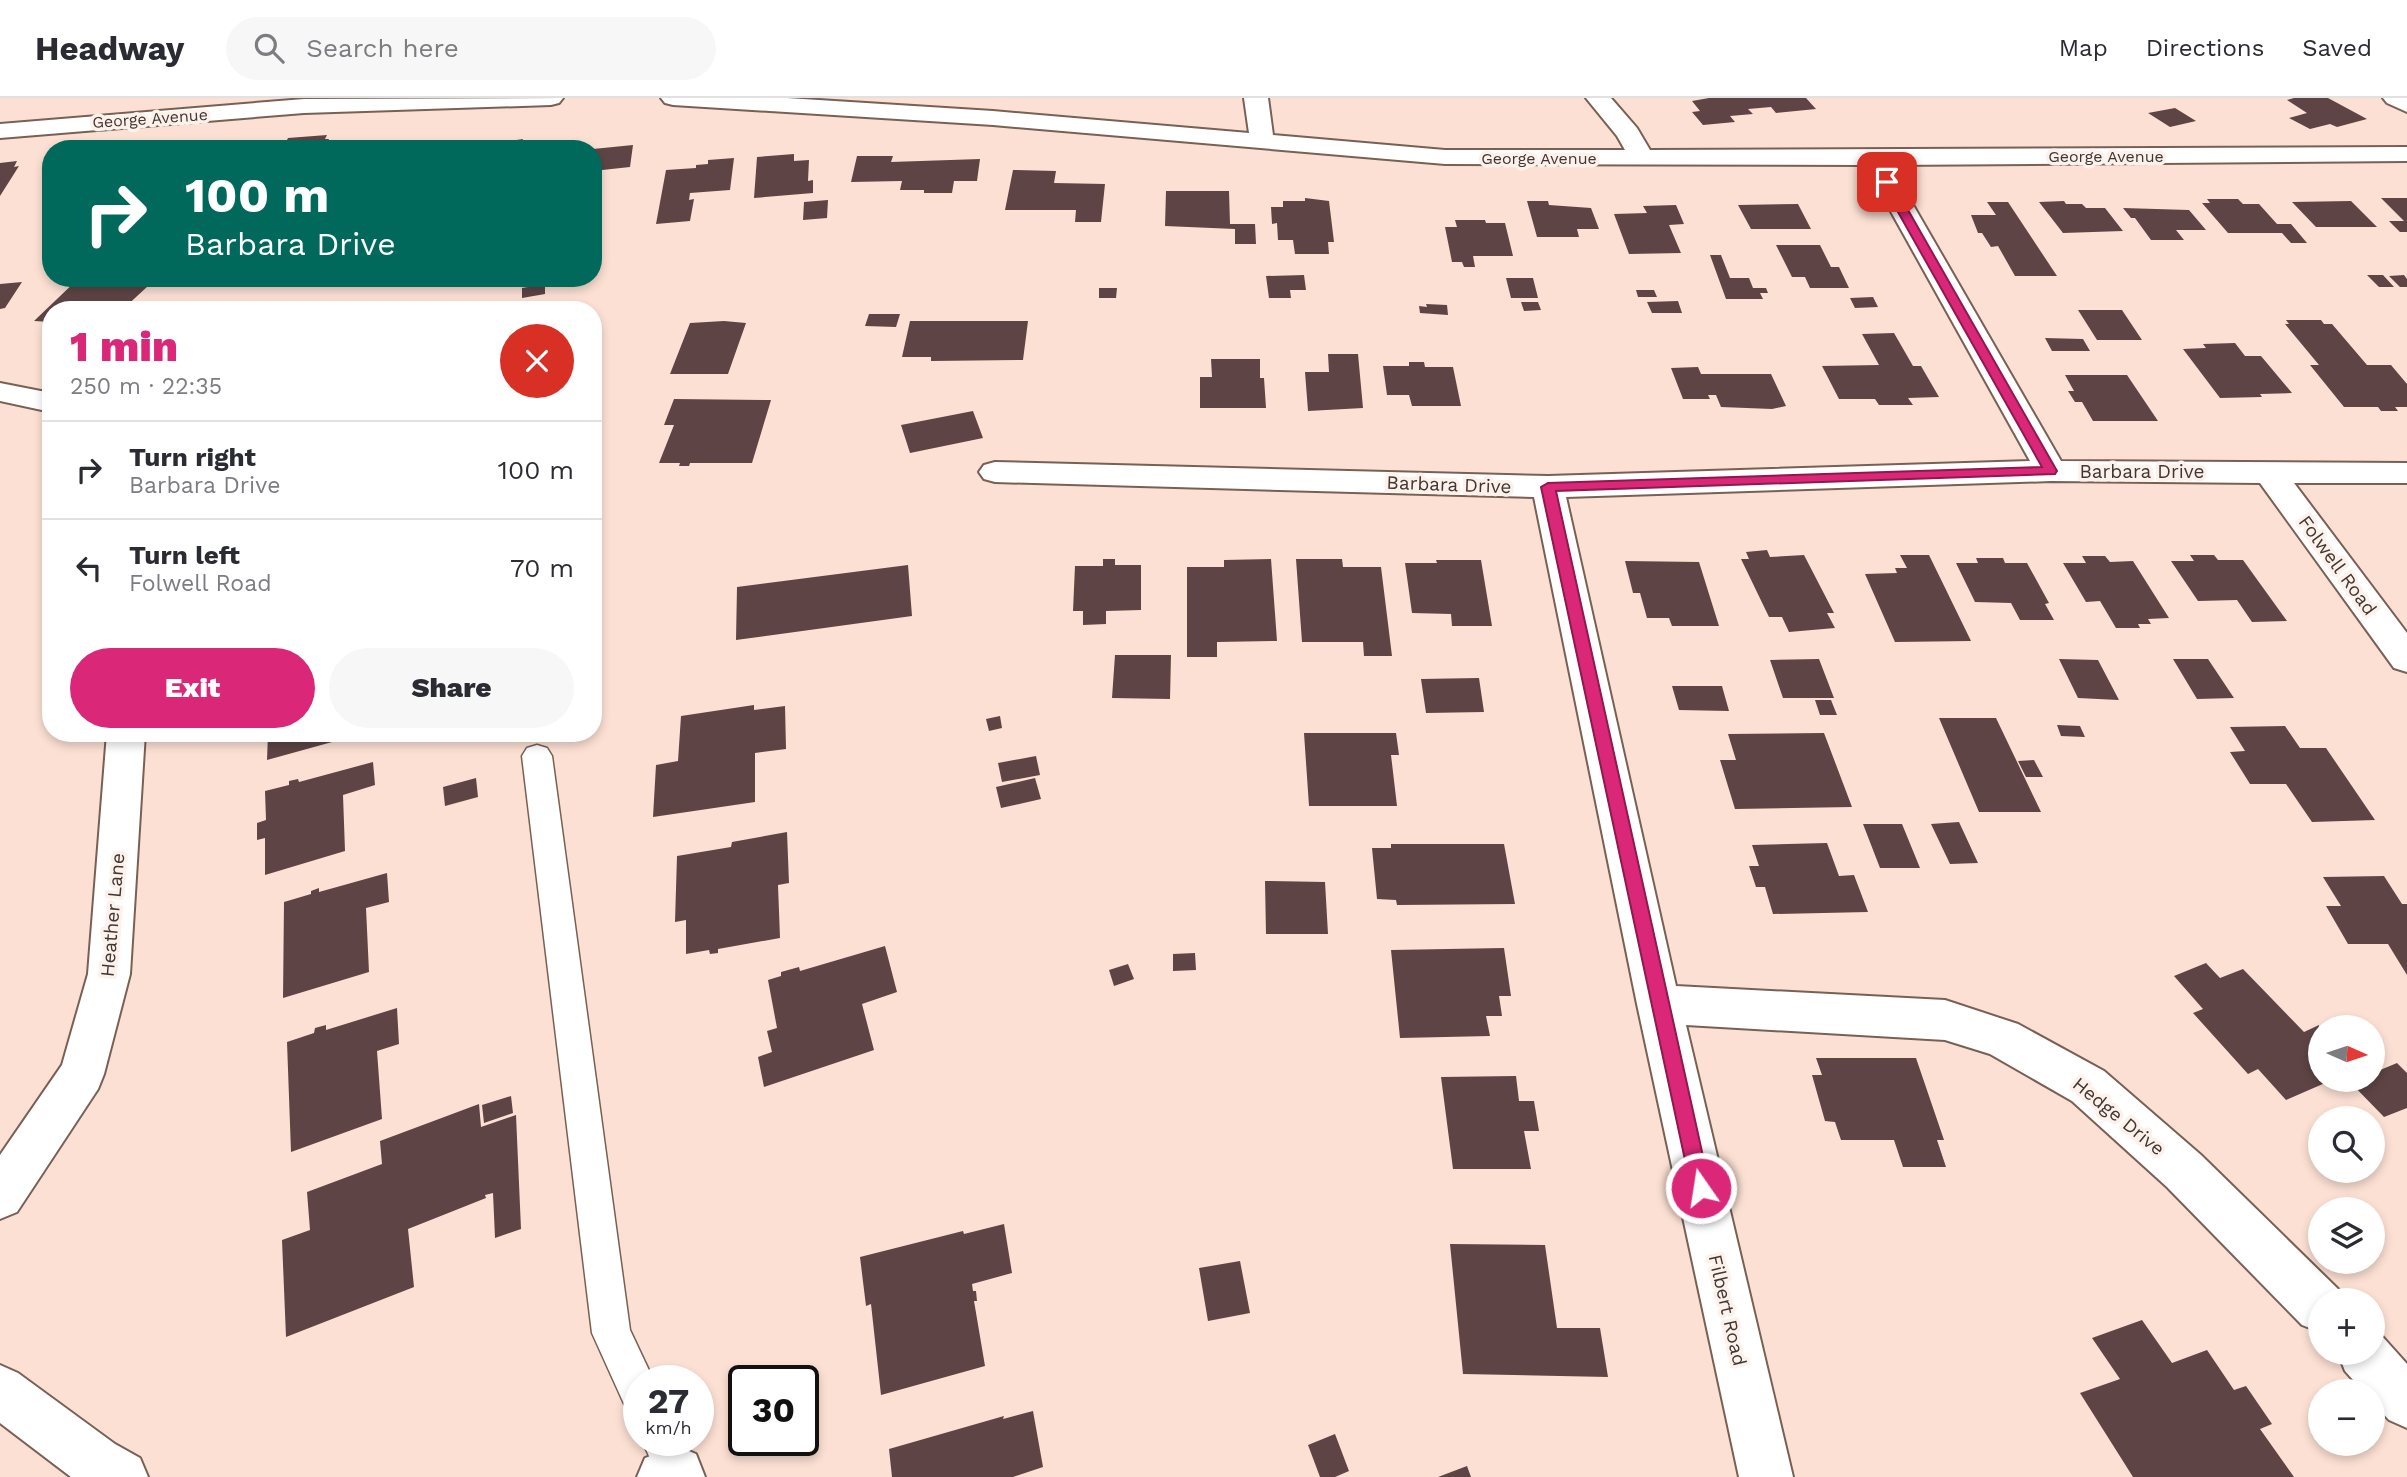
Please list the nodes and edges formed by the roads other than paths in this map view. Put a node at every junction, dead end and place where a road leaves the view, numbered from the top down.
1 (71, 98) edge
2 (551, 98) edge
3 (673, 98) edge
4 (1256, 98) edge
5 (1598, 98) edge
6 (2395, 98) edge
7 (2407, 105) edge
8 (51, 126) junction
9 (0, 131) edge
10 (1262, 142) junction
11 (2407, 154) edge
12 (1642, 158) junction
13 (1873, 158) junction
14 (0, 392) edge
15 (42, 402) edge
16 (2051, 471) junction
17 (995, 472) dead end
18 (2269, 472) junction
19 (2407, 473) edge
20 (1548, 487) junction
21 (2407, 659) edge
22 (125, 742) edge
23 (537, 756) dead end
24 (1659, 1004) junction
25 (0, 1196) edge
26 (2308, 1295) edge
27 (626, 1365) edge
28 (2374, 1365) edge
29 (0, 1391) edge
30 (2407, 1402) edge
31 (121, 1477) edge
32 (1766, 1477) edge

1 - 8 street
2 - 8 street, George Avenue
3 - 10 street, George Avenue
4 - 10 street
5 - 12 street
6 - 7 street
8 - 9 street, George Avenue
10 - 12 street, George Avenue
11 - 13 street, George Avenue
12 - 13 street, George Avenue
13 - 16 street
14 - 15 street
16 - 18 street, Barbara Drive
16 - 20 street, Barbara Drive
17 - 20 street, Barbara Drive
18 - 19 street, Barbara Drive
18 - 21 street, Folwell Road
20 - 24 street, Filbert Road
22 - 25 street, Heather Lane
23 - 27 lane
24 - 26 street, Hedge Drive
24 - 32 street, Filbert Road
28 - 30 street
29 - 31 street

